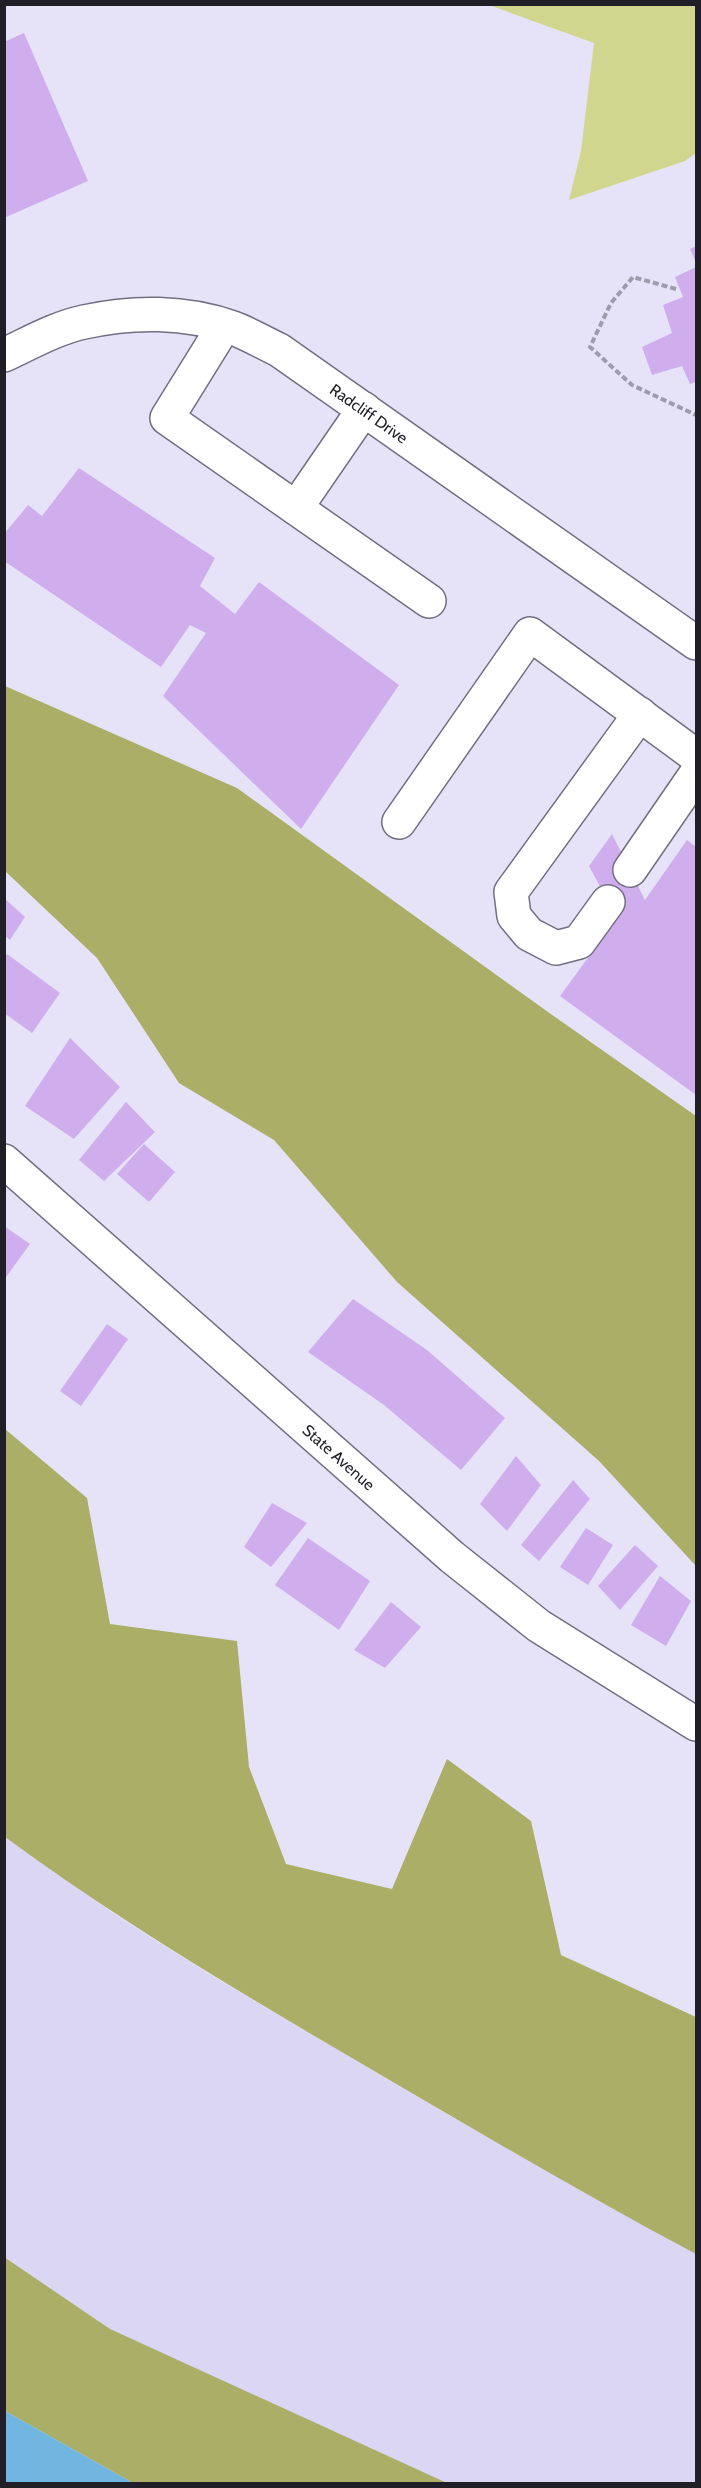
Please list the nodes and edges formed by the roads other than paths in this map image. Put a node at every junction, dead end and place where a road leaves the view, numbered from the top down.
1 (224, 326) junction
2 (4, 355) edge
3 (364, 409) junction
4 (296, 508) junction
5 (429, 601) dead end
6 (696, 643) edge
7 (640, 714) junction
8 (696, 756) edge
9 (696, 774) edge
10 (399, 822) dead end
11 (630, 870) dead end
12 (608, 902) dead end
13 (4, 1161) edge
14 (696, 1724) edge

1 - 2 main road, Radcliff Drive
1 - 3 main road, Radcliff Drive
1 - 4 main road
3 - 4 main road
3 - 6 main road, Radcliff Drive
4 - 5 main road
7 - 8 main road
7 - 10 main road
7 - 12 main road
9 - 11 main road
13 - 14 main road, State Avenue

